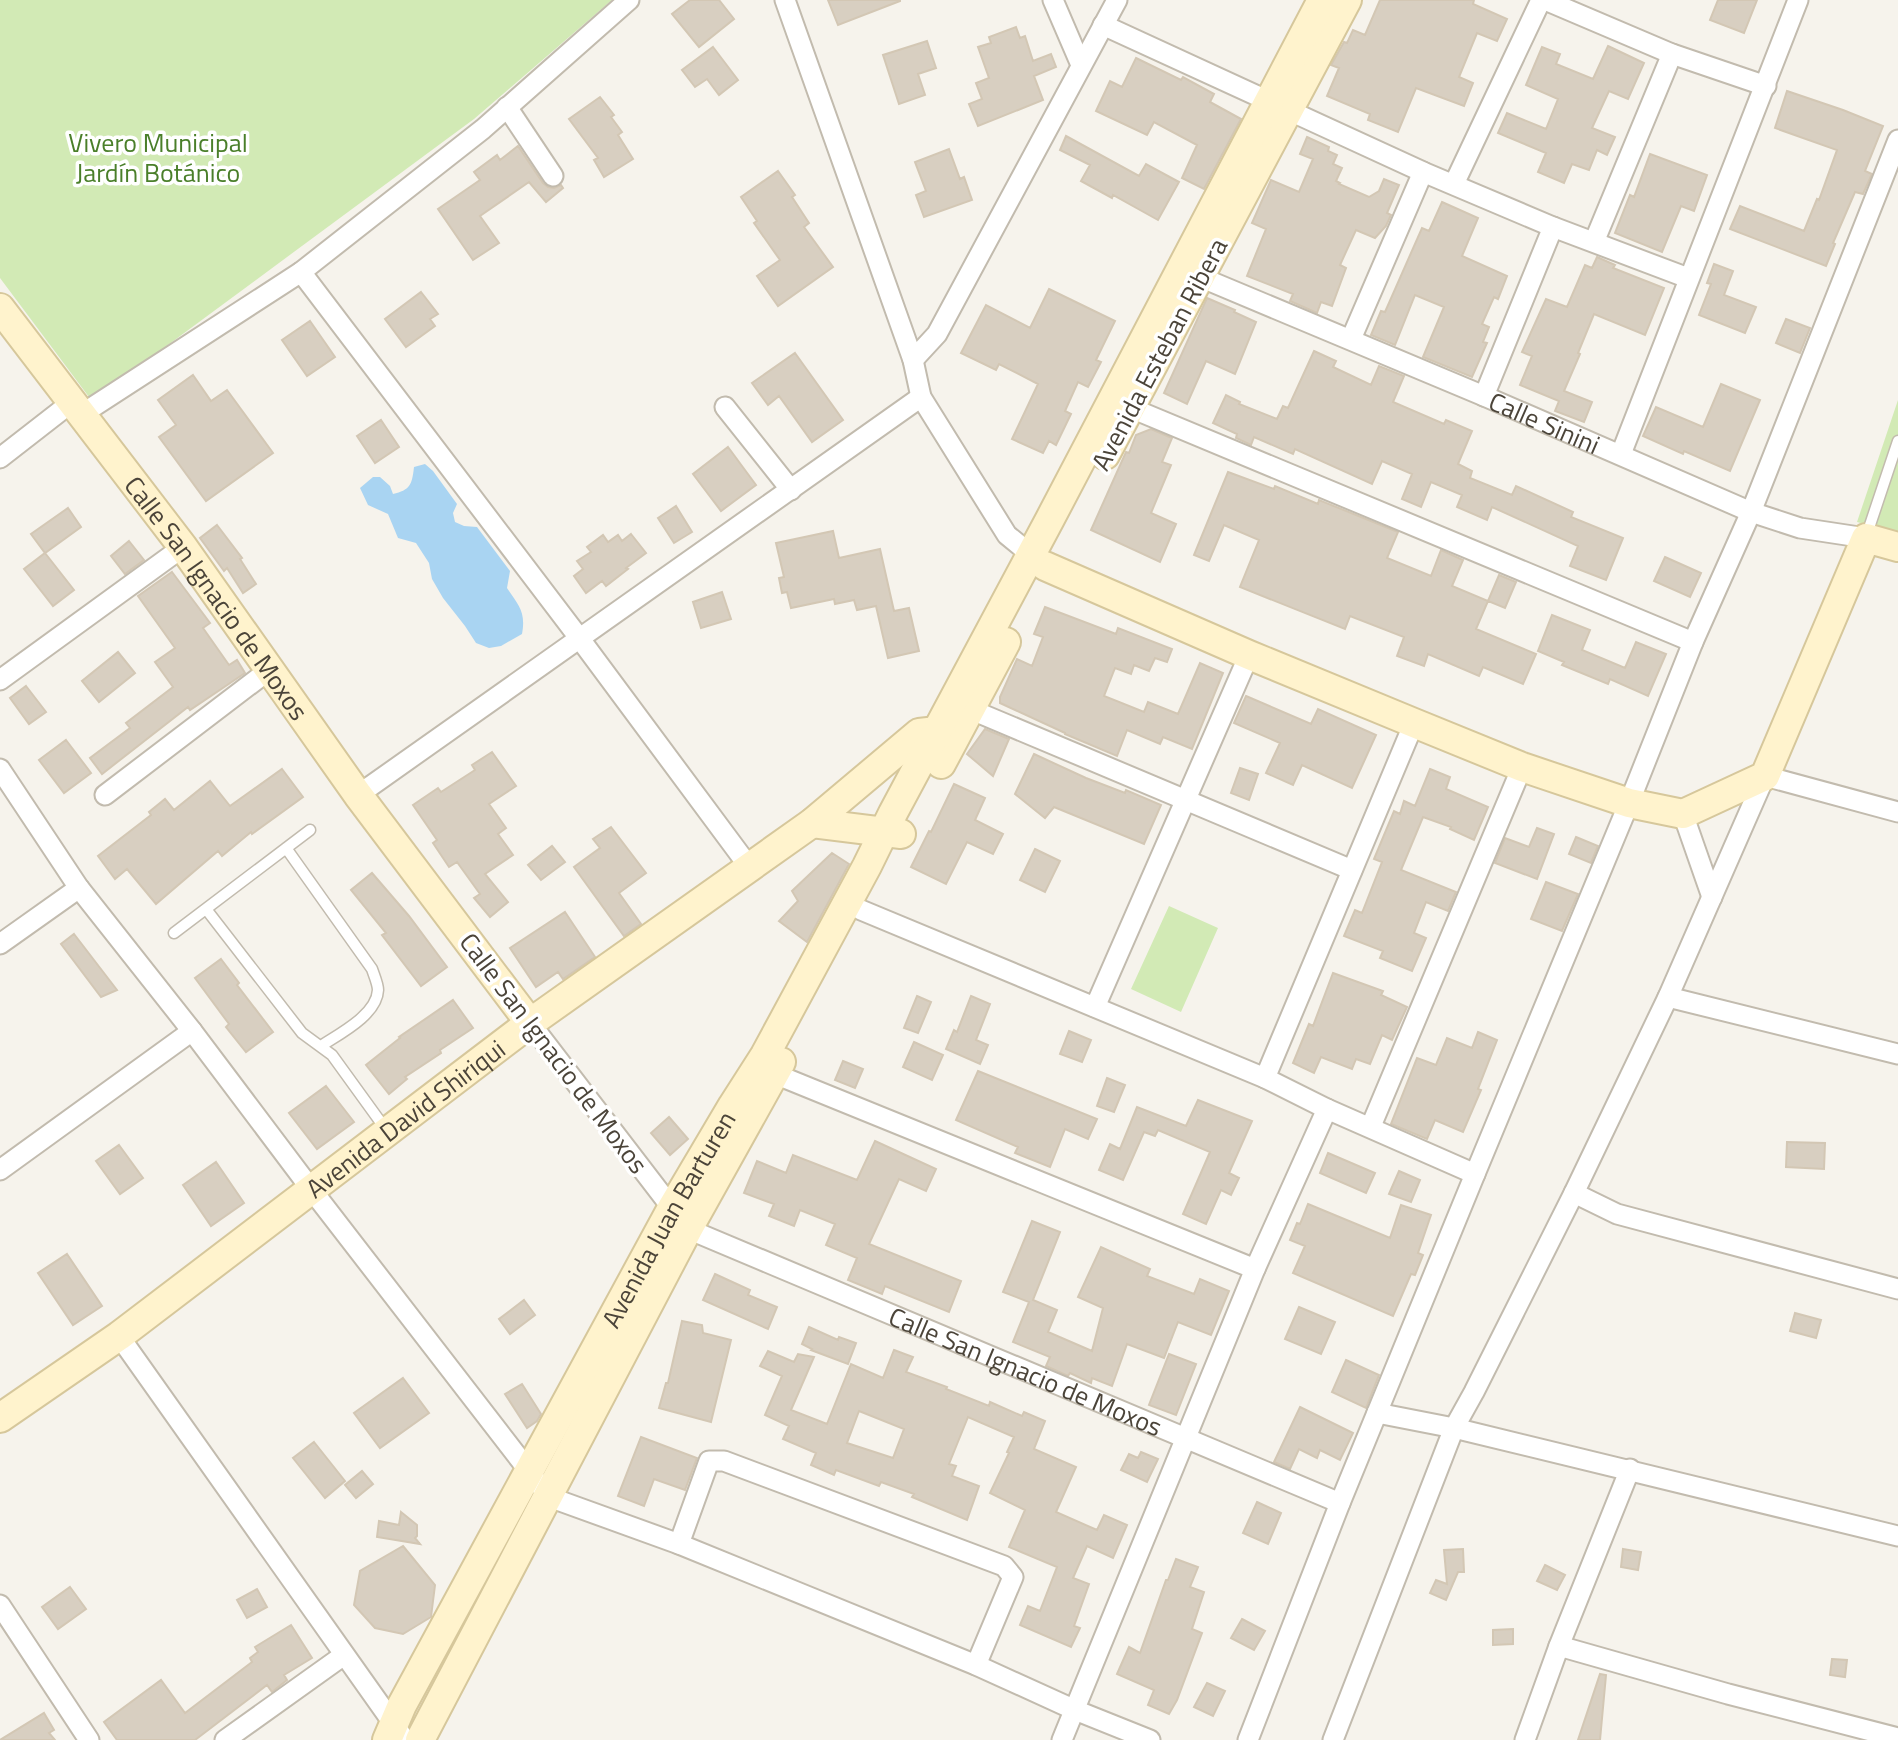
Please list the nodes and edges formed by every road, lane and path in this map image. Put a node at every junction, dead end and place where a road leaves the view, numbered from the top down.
1 (629, 0) edge
2 (785, 0) edge
3 (1054, 0) edge
4 (1117, 0) edge
5 (1322, 0) edge
6 (1347, 0) edge
7 (1543, 0) edge
8 (1798, 0) edge
9 (1103, 24) junction
10 (1672, 54) junction
11 (1081, 65) junction
12 (1766, 86) junction
13 (1278, 106) junction
14 (507, 107) junction
15 (1898, 140) edge
16 (1423, 172) junction
17 (553, 176) dead end
18 (1454, 184) junction
19 (1553, 228) junction
20 (1594, 242) junction
21 (301, 272) junction
22 (1200, 277) junction
23 (1688, 278) junction
24 (3, 319) edge
25 (1351, 339) junction
26 (913, 360) junction
27 (1484, 396) junction
28 (921, 397) junction
29 (725, 407) dead end
30 (77, 408) junction
31 (1130, 408) junction
32 (1898, 441) edge
33 (1621, 454) junction
34 (0, 458) edge
35 (790, 489) junction
36 (1757, 514) junction
37 (1866, 538) junction
38 (183, 547) junction
39 (1898, 547) edge
40 (1038, 560) junction
41 (580, 639) junction
42 (1693, 642) junction
43 (1249, 655) junction
44 (269, 670) junction
45 (0, 680) edge
46 (962, 705) junction
47 (1414, 723) junction
48 (945, 736) junction
49 (1522, 767) junction
50 (0, 769) edge
51 (1765, 776) junction
52 (105, 795) dead end
53 (358, 795) junction
54 (1184, 800) junction
55 (1629, 803) junction
56 (1898, 812) edge
57 (1684, 814) junction
58 (812, 823) junction
59 (310, 830) dead end
60 (892, 833) junction
61 (286, 848) junction
62 (750, 868) junction
63 (1352, 870) junction
64 (79, 888) junction
65 (1712, 897) junction
66 (206, 909) junction
67 (861, 910) junction
68 (174, 933) dead end
69 (0, 944) edge
70 (1668, 997) junction
71 (1095, 1007) junction
72 (530, 1023) junction
73 (192, 1031) junction
74 (321, 1046) junction
75 (1898, 1054) edge
76 (775, 1073) junction
77 (1265, 1078) junction
78 (1327, 1109) junction
79 (1371, 1126) junction
80 (387, 1131) junction
81 (0, 1170) edge
82 (1475, 1174) junction
83 (311, 1189) junction
84 (1574, 1193) junction
85 (680, 1218) junction
86 (1255, 1269) junction
87 (1898, 1289) edge
88 (119, 1336) junction
89 (1377, 1413) junction
90 (0, 1418) edge
91 (1454, 1428) junction
92 (1185, 1436) junction
93 (1630, 1469) junction
94 (529, 1471) junction
95 (549, 1497) junction
96 (1340, 1503) junction
97 (1898, 1536) edge
98 (679, 1545) junction
99 (0, 1605) edge
100 (1559, 1646) junction
101 (344, 1655) junction
102 (976, 1665) junction
103 (1075, 1710) junction
104 (395, 1735) edge
105 (1898, 1738) edge
106 (89, 1740) edge
107 (225, 1740) edge
108 (420, 1740) edge
109 (1062, 1740) edge
110 (1150, 1740) edge
111 (1248, 1740) edge
112 (1333, 1740) edge
113 (1525, 1740) edge

1 - 14 street
2 - 26 street
3 - 11 street
4 - 9 street
5 - 13 street, Avenida Esteban Ribera
6 - 13 street, Avenida Esteban Ribera
7 - 10 street
7 - 18 street
8 - 12 street
9 - 11 street
9 - 13 street
10 - 12 street
10 - 20 street
11 - 26 street
12 - 23 street
13 - 16 street
13 - 22 street, Avenida Esteban Ribera
13 - 40 street, Avenida Esteban Ribera
14 - 17 street
14 - 21 street
15 - 36 street
16 - 18 street
16 - 25 street
18 - 19 street
19 - 20 street
19 - 27 street
20 - 23 street
21 - 30 street
21 - 41 street
22 - 25 street, Calle Sinini
22 - 31 street, Avenida Esteban Ribera
23 - 33 street
24 - 30 street, Calle San Ignacio de Moxos
25 - 27 street, Calle Sinini
26 - 28 street
27 - 33 street, Calle Sinini
28 - 35 street
28 - 40 street
29 - 35 street
30 - 34 street
30 - 38 street, Calle San Ignacio de Moxos
31 - 40 street, Avenida Esteban Ribera
31 - 42 street
32 - 37 lane
33 - 36 street, Calle Sinini
35 - 41 street
36 - 37 street, Calle Sinini
36 - 42 street
37 - 39 street, Calle Sinini
37 - 51 street
38 - 44 street, Calle San Ignacio de Moxos
38 - 45 street
40 - 43 street
40 - 46 street, Avenida Esteban Ribera
41 - 53 street
41 - 62 street
42 - 55 street
43 - 47 street
43 - 54 street
44 - 52 street
44 - 53 street, Calle San Ignacio de Moxos
46 - 48 street, Avenida Juan Barturen
46 - 54 street
47 - 49 street
47 - 63 street
48 - 58 street, Avenida David Shiriqui
48 - 60 street, Avenida Juan Barturen
49 - 55 street
49 - 79 street
50 - 64 street
51 - 56 street
51 - 57 street
51 - 65 street
53 - 72 street, Calle San Ignacio de Moxos
54 - 63 street
54 - 71 street
55 - 57 street
55 - 82 street
57 - 65 street
58 - 60 street
58 - 62 street, Avenida David Shiriqui
59 - 61 lane
60 - 67 street, Avenida Juan Barturen
60 - 85 street, Avenida Juan Barturen
61 - 66 lane
61 - 74 lane
62 - 72 street, Avenida David Shiriqui
63 - 77 street
64 - 69 street
64 - 73 street
65 - 70 street
66 - 68 lane
66 - 74 lane
67 - 71 street
67 - 76 street, Avenida Juan Barturen
70 - 75 street
70 - 84 street
71 - 77 street
72 - 80 street, Avenida David Shiriqui
72 - 85 street, Calle San Ignacio de Moxos
73 - 81 street
73 - 83 street
74 - 80 lane
76 - 85 street, Avenida Juan Barturen
76 - 86 street
77 - 78 street
78 - 79 street
78 - 86 street
79 - 82 street
80 - 83 street, Avenida David Shiriqui
82 - 89 street
83 - 88 street, Avenida David Shiriqui
83 - 94 street
84 - 87 street
84 - 91 street
85 - 92 street, Calle San Ignacio de Moxos
85 - 94 street, Avenida Juan Barturen
85 - 95 street, Avenida Juan Barturen
86 - 92 street
88 - 90 street, Avenida David Shiriqui
88 - 101 street
89 - 91 street
89 - 96 street
91 - 93 street
91 - 112 street
92 - 96 street, Calle San Ignacio de Moxos
92 - 103 street
93 - 97 street
93 - 100 street
94 - 95 street
94 - 104 street, Avenida Juan Barturen
95 - 98 street
95 - 108 street, Avenida Juan Barturen
96 - 111 street
98 - 102 street
98 - 102 street
99 - 106 street
100 - 105 street
100 - 113 street
101 - 104 street
101 - 107 street
102 - 103 street
103 - 109 street
103 - 110 street

